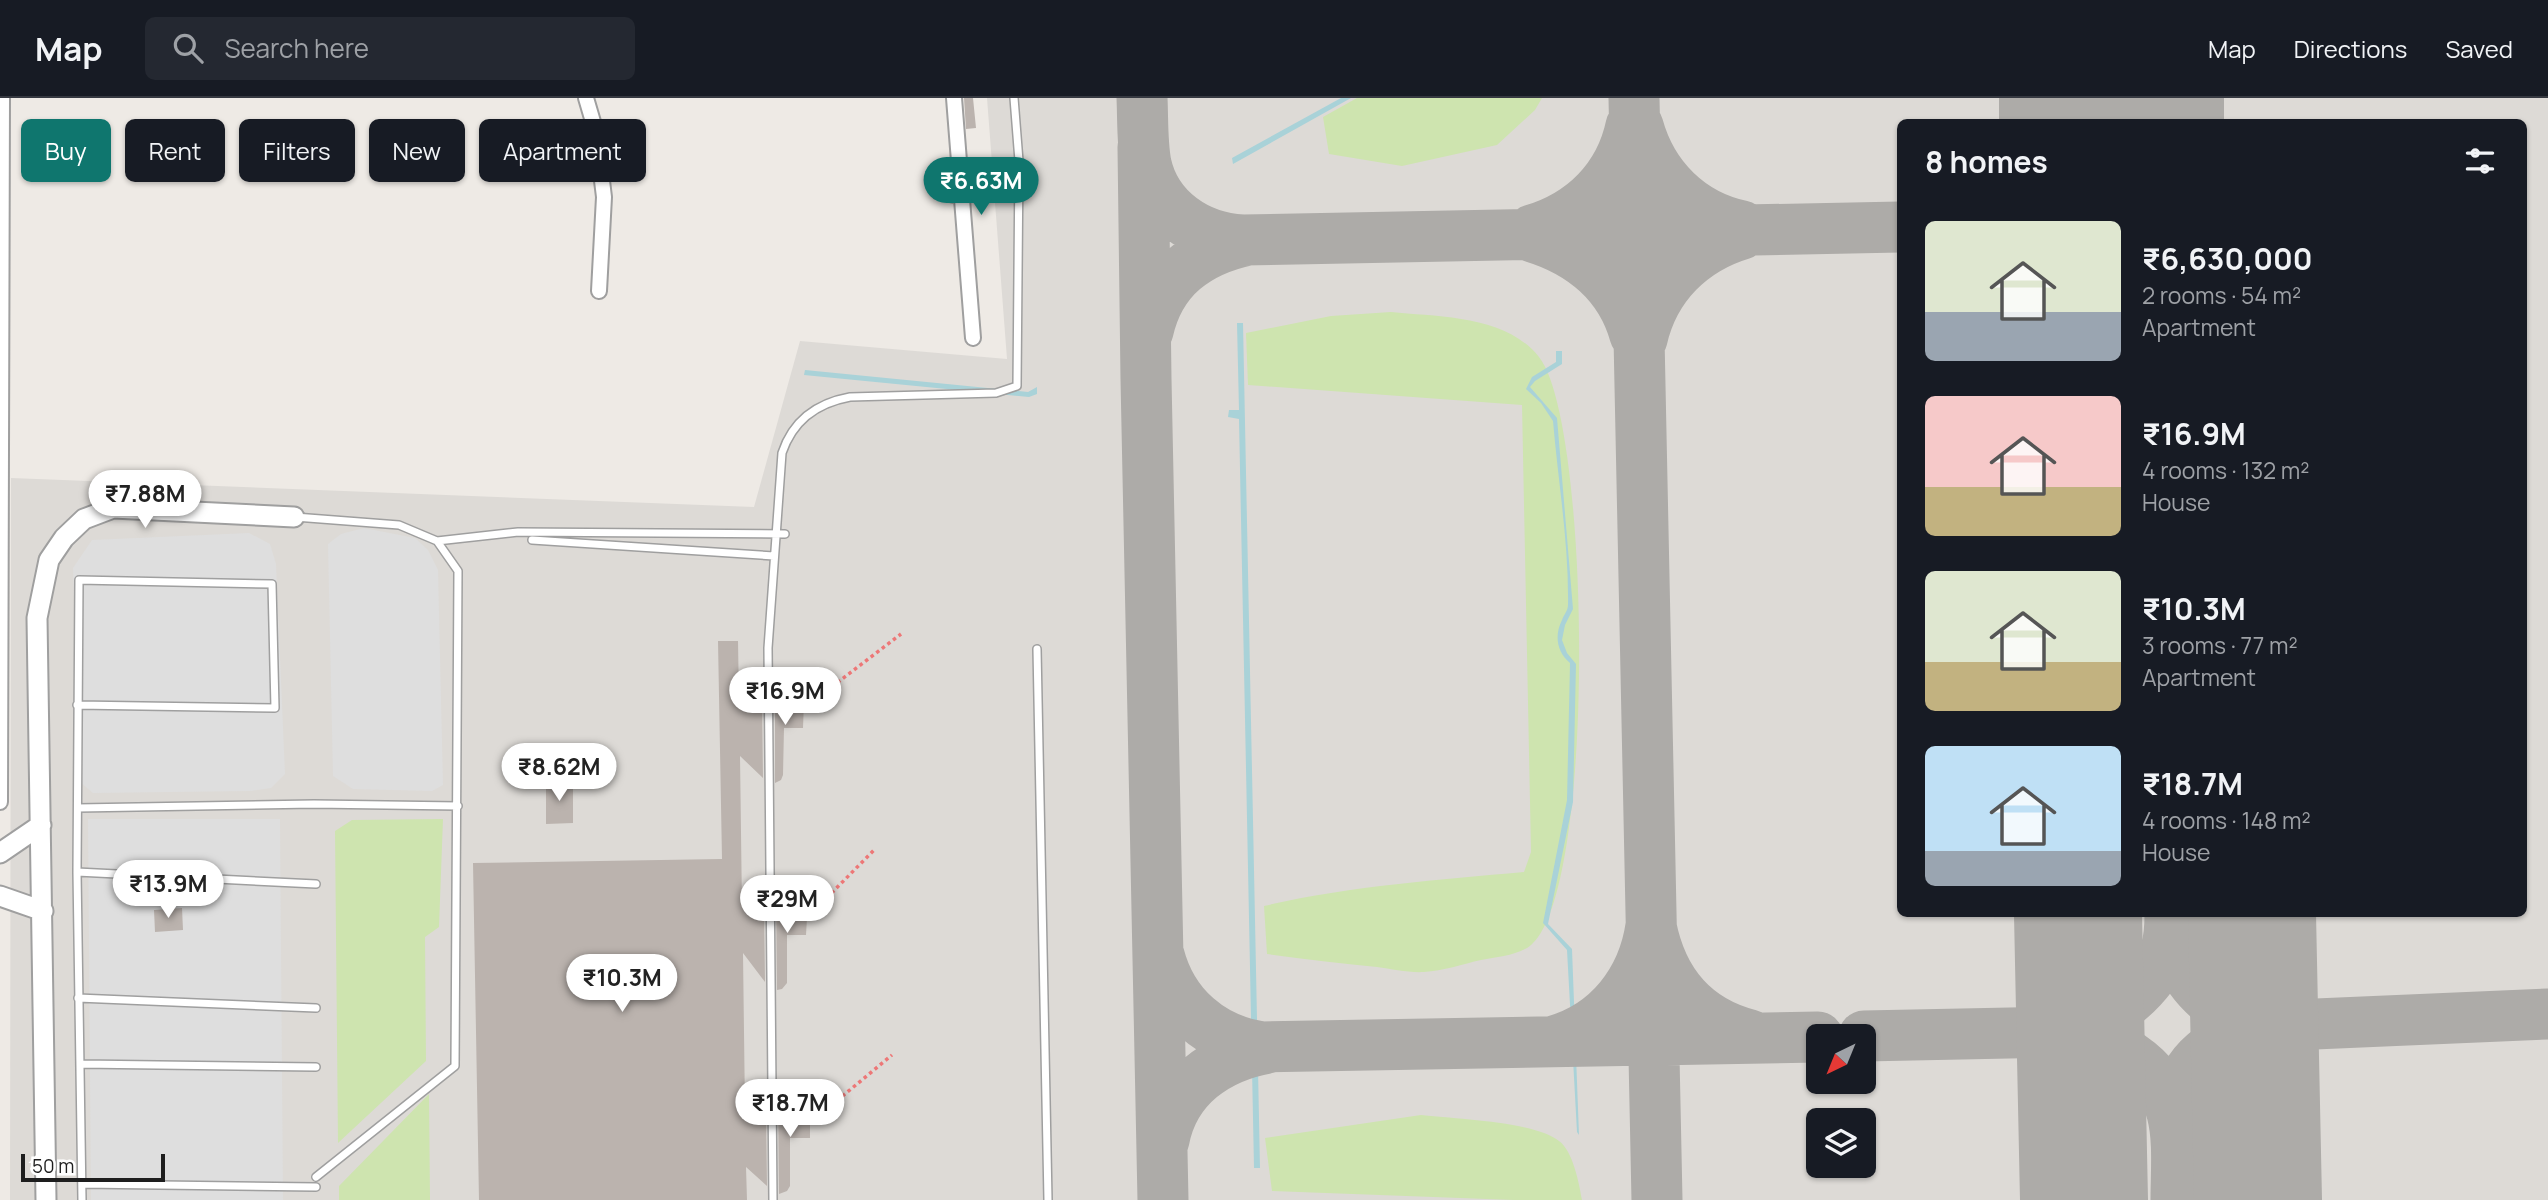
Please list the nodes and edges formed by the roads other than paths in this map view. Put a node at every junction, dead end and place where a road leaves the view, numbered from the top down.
1 (2, 98) edge
2 (586, 98) edge
3 (954, 98) edge
4 (1014, 98) edge
5 (600, 291) dead end
6 (973, 338) dead end
7 (294, 517) joint
8 (775, 534) junction
9 (785, 534) dead end
10 (532, 540) dead end
11 (437, 541) junction
12 (774, 556) dead end
13 (1037, 649) dead end
14 (77, 705) junction
15 (0, 803) edge
16 (458, 806) junction
17 (78, 808) junction
18 (41, 825) junction
19 (0, 853) edge
20 (77, 873) junction
21 (316, 884) dead end
22 (0, 896) edge
23 (43, 911) junction
24 (78, 998) junction
25 (316, 1008) dead end
26 (80, 1064) junction
27 (316, 1067) dead end
28 (316, 1177) dead end
29 (82, 1184) junction
30 (316, 1187) dead end
31 (46, 1200) edge
32 (82, 1200) edge
33 (773, 1200) edge
34 (1048, 1200) edge

1 - 15 street
2 - 5 street
3 - 6 street
4 - 8 lane
7 - 11 lane
7 - 18 street
8 - 9 lane
8 - 11 lane
8 - 33 lane
10 - 12 lane
11 - 16 lane
13 - 34 lane
14 - 14 lane
14 - 17 lane
16 - 17 lane
16 - 28 lane
17 - 20 lane
18 - 19 street
18 - 23 street
20 - 21 lane
20 - 24 lane
22 - 23 street
23 - 31 street
24 - 25 lane
24 - 26 lane
26 - 27 lane
26 - 29 lane
29 - 30 lane
29 - 32 lane

